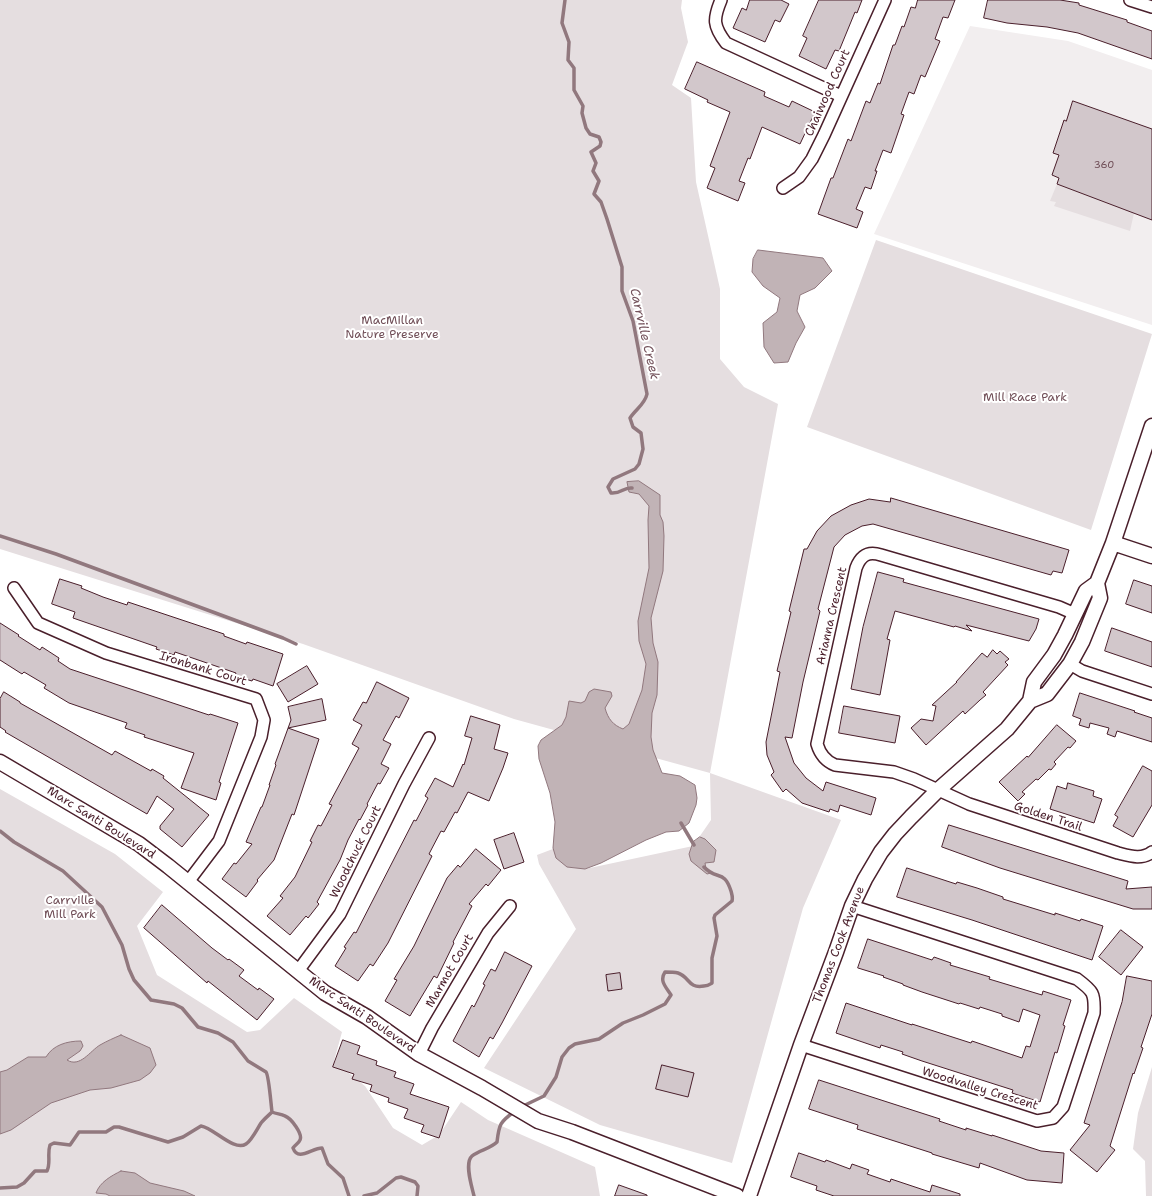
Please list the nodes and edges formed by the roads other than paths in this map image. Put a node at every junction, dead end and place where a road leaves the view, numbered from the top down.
1 (721, 0) edge
2 (885, 0) edge
3 (1130, 0) edge
4 (1152, 6) edge
5 (841, 96) junction
6 (783, 188) dead end
7 (1152, 426) edge
8 (1113, 543) junction
9 (1152, 556) edge
10 (1097, 583) junction
11 (14, 588) dead end
12 (1076, 614) junction
13 (1070, 664) junction
14 (1152, 694) edge
15 (1030, 701) junction
16 (429, 738) dead end
17 (0, 762) edge
18 (938, 790) junction
19 (1152, 852) edge
20 (188, 882) junction
21 (510, 906) dead end
22 (852, 906) junction
23 (298, 970) junction
24 (801, 1045) junction
25 (419, 1054) junction
26 (737, 1196) edge
27 (749, 1196) edge

1 - 5 street
2 - 5 street, Chaiwood Court
3 - 4 street
5 - 6 street, Chaiwood Court
7 - 8 street, Thomas Cook Avenue
8 - 9 street
8 - 10 street, Thomas Cook Avenue
10 - 12 street, Thomas Cook Avenue
10 - 13 street, Thomas Cook Avenue
11 - 20 street, Ironbank Court
12 - 15 street, Thomas Cook Avenue
12 - 18 street, Arianna Crescent
13 - 14 street
13 - 15 street, Thomas Cook Avenue
15 - 18 street, Thomas Cook Avenue
16 - 23 street, Woodchuck Court
17 - 20 street, Marc Santi Boulevard
18 - 19 street, Golden Trail
18 - 22 street, Thomas Cook Avenue
20 - 23 street, Marc Santi Boulevard
21 - 25 street, Marmot Court
22 - 24 street, Thomas Cook Avenue
22 - 24 street, Woodvalley Crescent
23 - 25 street, Marc Santi Boulevard
24 - 27 street, Thomas Cook Avenue
25 - 26 street, Marc Santi Boulevard

